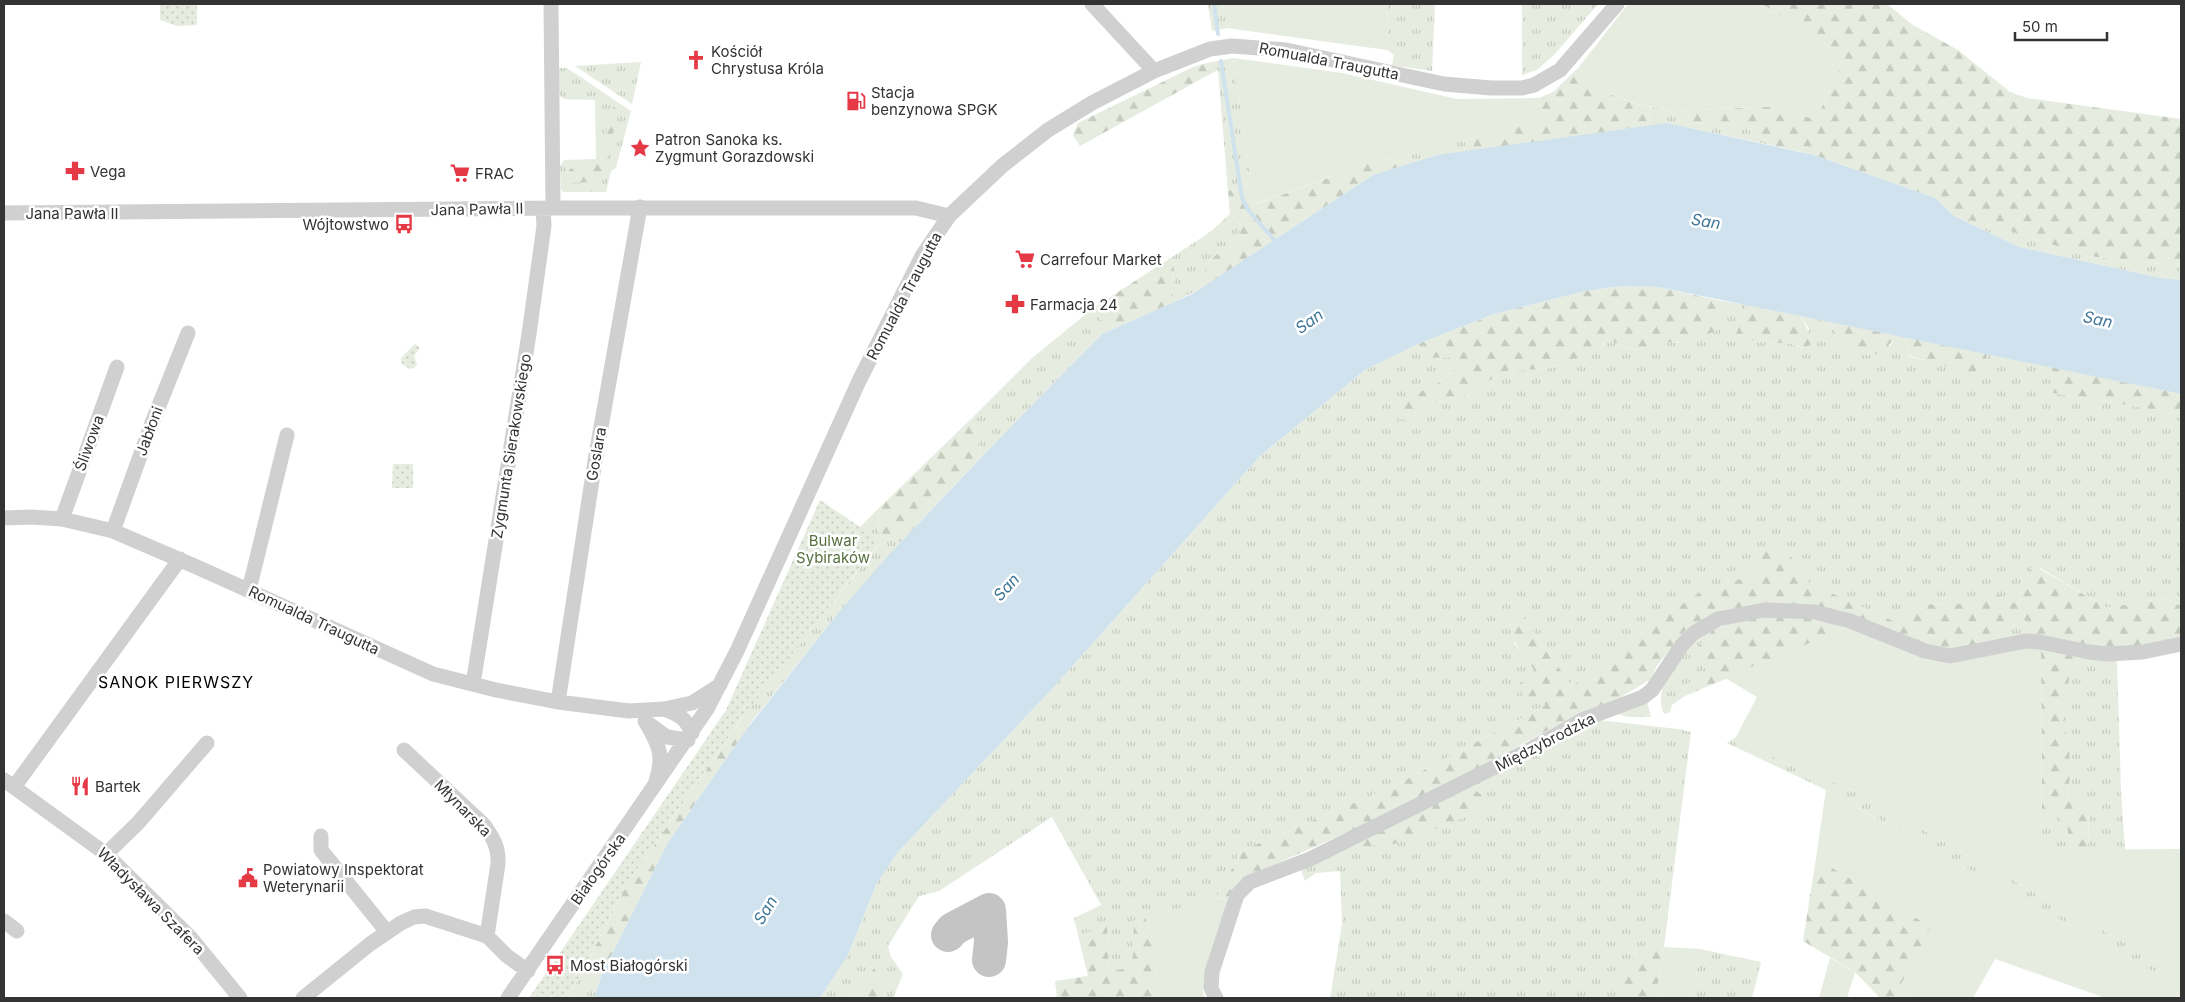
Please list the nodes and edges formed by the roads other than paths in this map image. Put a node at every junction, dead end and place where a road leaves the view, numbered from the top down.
1 (550, 4) edge
2 (1092, 4) edge
3 (1617, 4) edge
4 (1154, 71) junction
5 (548, 208) junction
6 (640, 208) junction
7 (4, 213) edge
8 (949, 216) junction
9 (188, 332) dead end
10 (117, 367) dead end
11 (287, 435) dead end
12 (4, 518) edge
13 (62, 519) junction
14 (113, 531) junction
15 (180, 559) junction
16 (249, 590) junction
17 (2181, 644) edge
18 (473, 684) junction
19 (721, 685) junction
20 (558, 702) junction
21 (664, 709) junction
22 (629, 711) junction
23 (644, 720) junction
24 (690, 736) junction
25 (207, 743) dead end
26 (404, 750) dead end
27 (9, 783) edge
28 (652, 792) junction
29 (321, 836) dead end
30 (106, 854) junction
31 (4, 921) edge
32 (17, 932) dead end
33 (387, 932) junction
34 (486, 936) junction
35 (528, 971) junction
36 (240, 998) edge
37 (303, 998) edge
38 (508, 998) edge
39 (1216, 998) edge

1 - 5 street, Zygmunta Sierakowskiego
2 - 4 street
3 - 4 street, Romualda Traugutta
4 - 8 street, Romualda Traugutta
5 - 6 street, Jana Pawła II
5 - 7 street, Jana Pawła II
5 - 18 street, Zygmunta Sierakowskiego
6 - 8 street, Jana Pawła II
6 - 20 street, Goslara
8 - 19 street, Romualda Traugutta
9 - 14 street, Jabłoni
10 - 13 street, Śliwowa
11 - 16 street
12 - 13 street, Romualda Traugutta
13 - 14 street, Romualda Traugutta
14 - 15 street, Romualda Traugutta
15 - 16 street, Romualda Traugutta
15 - 27 street
16 - 18 street, Romualda Traugutta
17 - 39 street, Międzybrodzka
18 - 20 street, Romualda Traugutta
19 - 21 street, Romualda Traugutta
19 - 24 street, Romualda Traugutta
20 - 22 street, Romualda Traugutta
21 - 22 street, Romualda Traugutta
21 - 24 street
22 - 23 street, Romualda Traugutta
23 - 24 street, Romualda Traugutta
23 - 28 street, Romualda Traugutta
24 - 28 street, Białogórska
25 - 30 street
26 - 34 street, Młynarska
27 - 30 street, Władysława Szafera
28 - 35 street, Białogórska
29 - 33 street
30 - 36 street, Władysława Szafera
31 - 32 street
33 - 34 street
33 - 37 street
34 - 35 street
35 - 38 street, Białogórska

